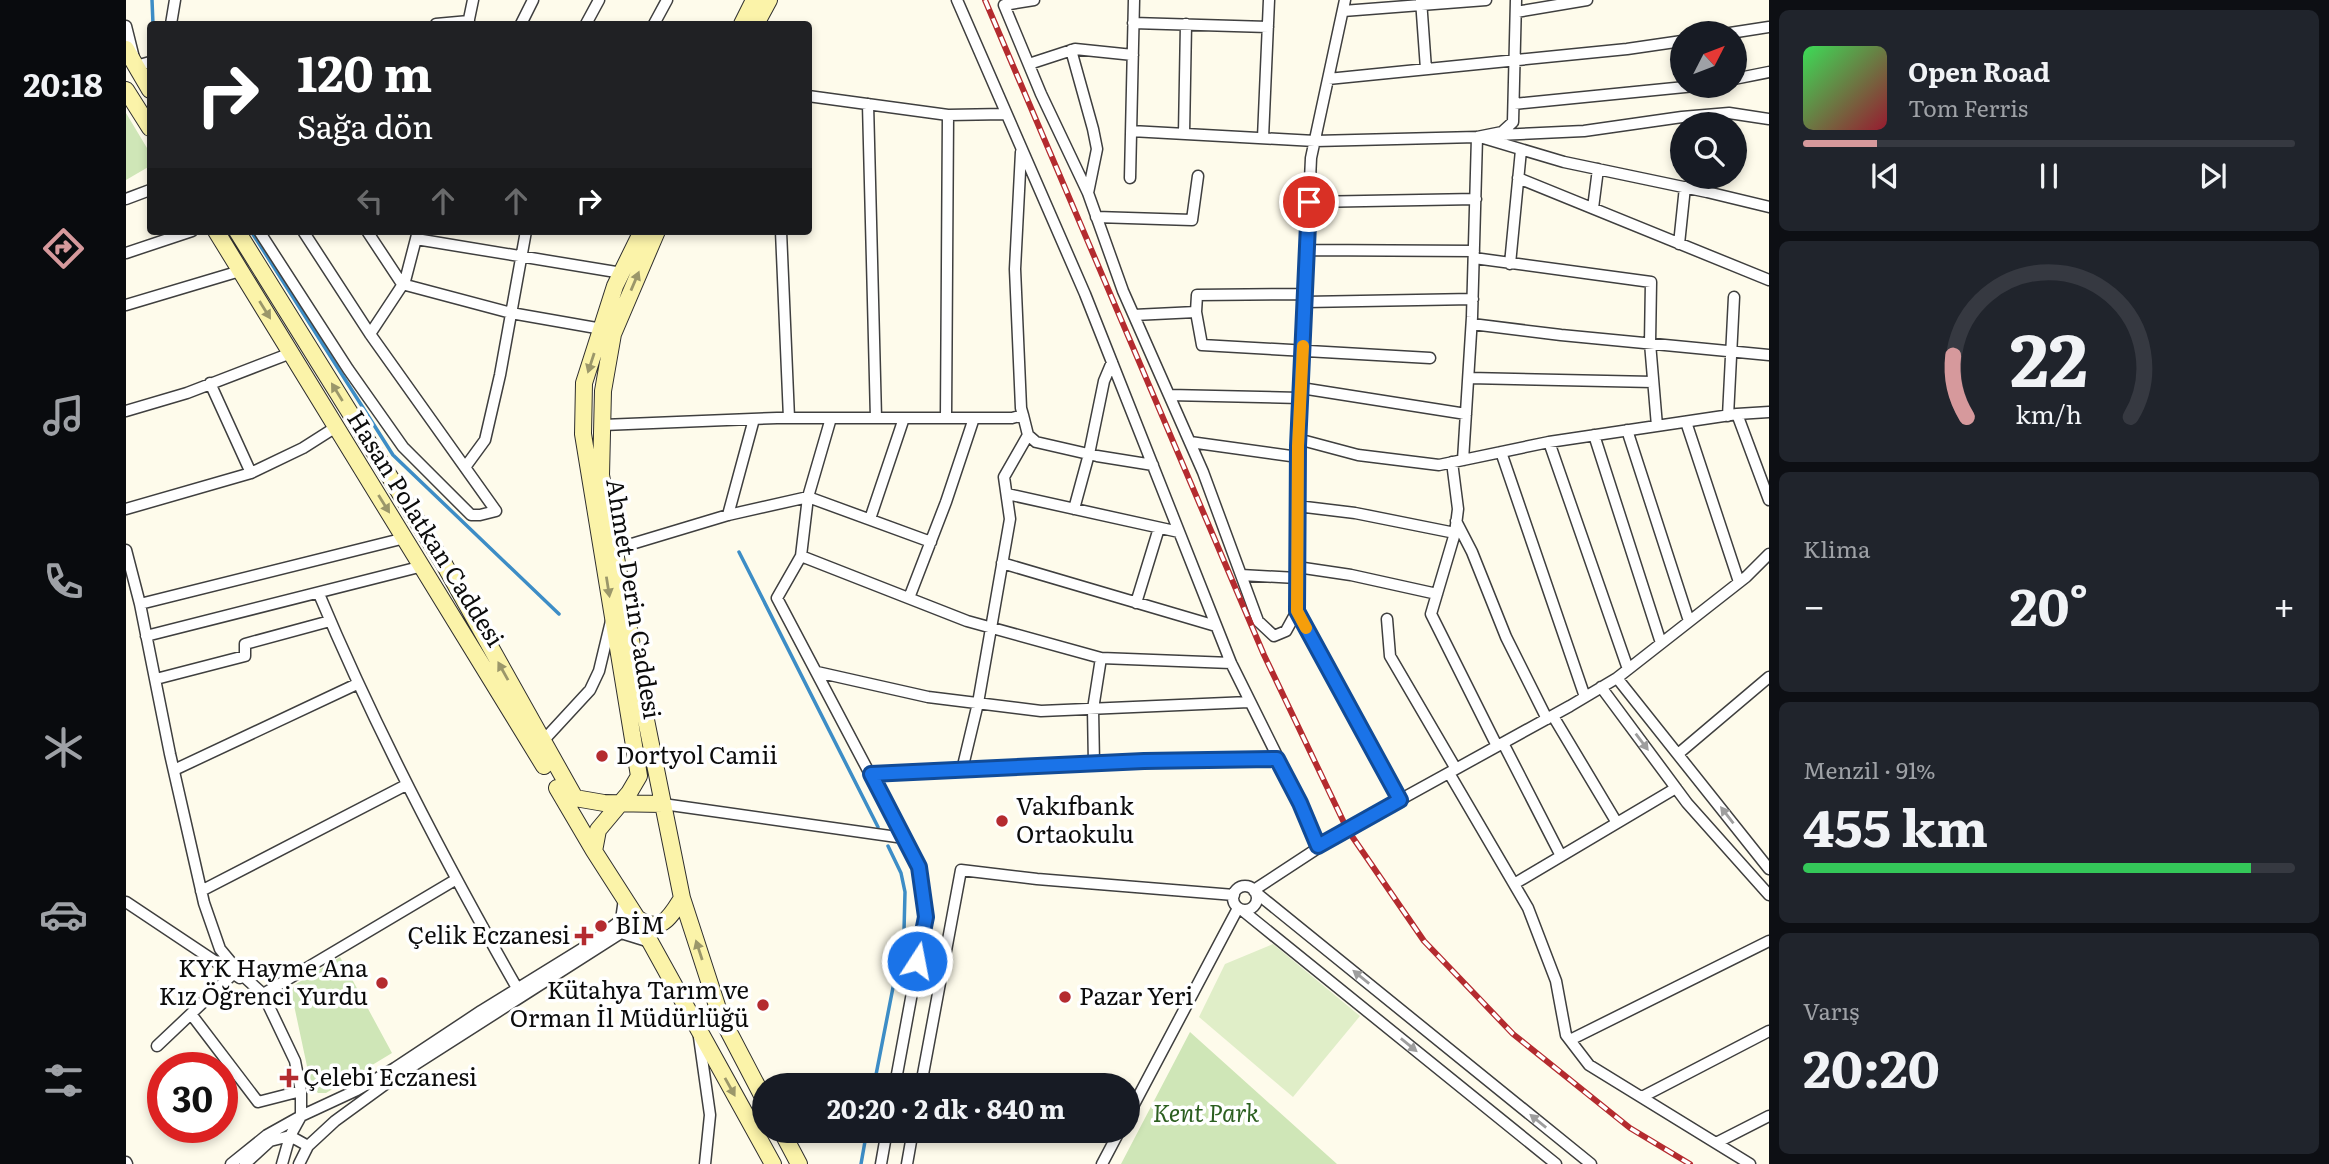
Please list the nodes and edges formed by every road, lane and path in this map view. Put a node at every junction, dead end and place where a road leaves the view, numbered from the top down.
1 (175, 0) edge
2 (473, 0) edge
3 (533, 0) edge
4 (599, 0) edge
5 (667, 0) edge
6 (754, 0) edge
7 (769, 0) edge
8 (957, 0) edge
9 (1034, 0) edge
10 (1133, 0) edge
11 (1269, 0) edge
12 (1486, 0) edge
13 (1587, 0) edge
14 (1421, 2) edge
15 (1344, 5) edge
16 (1516, 6) edge
17 (172, 21) edge
18 (468, 21) edge
19 (523, 21) edge
20 (588, 21) edge
21 (656, 21) edge
22 (744, 21) edge
23 (758, 21) edge
24 (1133, 23) junction
25 (1186, 24) junction
26 (126, 26) edge
27 (1268, 27) junction
28 (1769, 27) edge
29 (1747, 30) edge
30 (1670, 43) edge
31 (126, 49) edge
32 (1071, 50) junction
33 (1133, 55) junction
34 (1515, 60) junction
35 (143, 64) edge
36 (1028, 64) junction
37 (1426, 69) junction
38 (1769, 72) edge
39 (1747, 76) edge
40 (1328, 79) junction
41 (1670, 88) edge
42 (126, 90) edge
43 (812, 97) edge
44 (868, 104) junction
45 (1514, 104) junction
46 (1005, 114) junction
47 (948, 115) junction
48 (1769, 119) edge
49 (147, 123) edge
50 (1131, 131) junction
51 (1184, 134) junction
52 (1477, 137) junction
53 (1263, 138) junction
54 (1315, 141) junction
55 (1021, 149) junction
56 (1521, 150) junction
57 (1598, 169) junction
58 (1198, 176) dead end
59 (1130, 178) dead end
60 (1518, 178) junction
61 (1670, 184) edge
62 (1685, 189) edge
63 (1693, 189) edge
64 (147, 191) edge
65 (1088, 193) junction
66 (126, 199) edge
67 (1476, 199) junction
68 (1309, 202) junction
69 (1769, 207) edge
70 (1592, 208) junction
71 (1096, 217) junction
72 (180, 235) edge
73 (218, 235) edge
74 (239, 235) edge
75 (262, 235) edge
76 (306, 235) edge
77 (370, 235) edge
78 (417, 235) edge
79 (525, 235) edge
80 (640, 235) edge
81 (655, 235) edge
82 (781, 235) edge
83 (1679, 244) junction
84 (1307, 250) junction
85 (126, 253) edge
86 (1474, 254) junction
87 (522, 255) junction
88 (1510, 264) junction
89 (240, 271) junction
90 (622, 273) junction
91 (1769, 280) edge
92 (402, 284) junction
93 (1305, 298) junction
94 (1734, 298) dead end
95 (1473, 299) junction
96 (126, 305) edge
97 (1196, 312) junction
98 (511, 313) junction
99 (1134, 315) junction
100 (1472, 324) junction
101 (602, 329) junction
102 (370, 334) junction
103 (1650, 343) junction
104 (1730, 351) junction
105 (1302, 352) junction
106 (291, 353) junction
107 (1769, 355) edge
108 (1430, 358) dead end
109 (1112, 362) junction
110 (1469, 378) junction
111 (1653, 382) junction
112 (210, 383) junction
113 (1300, 393) junction
114 (1169, 395) junction
115 (126, 411) edge
116 (1769, 412) edge
117 (1466, 414) junction
118 (1023, 415) junction
119 (1732, 415) junction
120 (789, 418) junction
121 (831, 418) junction
122 (876, 418) junction
123 (904, 418) junction
124 (946, 418) junction
125 (974, 418) junction
126 (754, 419) junction
127 (1686, 422) junction
128 (603, 425) junction
129 (1657, 426) junction
130 (336, 428) junction
131 (1627, 430) junction
132 (1028, 435) junction
133 (1594, 435) junction
134 (1298, 439) junction
135 (1190, 442) junction
136 (1549, 442) junction
137 (1502, 452) junction
138 (1089, 454) junction
139 (1298, 457) junction
140 (1458, 461) junction
141 (1153, 465) junction
142 (466, 466) junction
143 (251, 473) junction
144 (1007, 495) junction
145 (808, 496) junction
146 (1769, 500) edge
147 (1297, 506) junction
148 (126, 509) edge
149 (1074, 509) junction
150 (728, 516) junction
151 (870, 519) junction
152 (1456, 521) junction
153 (1159, 528) junction
154 (1179, 532) junction
155 (1455, 533) junction
156 (405, 538) junction
157 (931, 542) junction
158 (615, 549) junction
159 (126, 550) edge
160 (1769, 554) edge
161 (801, 556) junction
162 (1002, 563) junction
163 (423, 566) junction
164 (1297, 572) junction
165 (1241, 575) junction
166 (1739, 582) junction
167 (319, 594) junction
168 (1437, 594) junction
169 (909, 598) junction
170 (1136, 603) junction
171 (140, 604) junction
172 (1297, 611) junction
173 (612, 615) junction
174 (1387, 619) dead end
175 (330, 621) junction
176 (1689, 621) junction
177 (1216, 626) junction
178 (991, 627) junction
179 (146, 636) junction
180 (1661, 643) junction
181 (1101, 658) junction
182 (1231, 663) junction
183 (1628, 669) junction
184 (817, 672) junction
185 (1769, 677) edge
186 (1617, 678) junction
187 (156, 679) junction
188 (356, 684) junction
189 (1601, 687) junction
190 (1585, 697) junction
191 (1249, 702) junction
192 (978, 703) junction
193 (1093, 709) junction
194 (1550, 717) junction
195 (542, 741) junction
196 (1500, 745) junction
197 (1678, 754) junction
198 (1277, 759) junction
199 (1094, 764) junction
200 (174, 770) junction
201 (962, 770) junction
202 (1453, 771) junction
203 (871, 774) junction
204 (406, 785) junction
205 (1676, 788) junction
206 (1400, 800) junction
207 (620, 803) junction
208 (663, 804) junction
209 (1617, 822) junction
210 (904, 838) junction
211 (1318, 846) junction
212 (594, 851) junction
213 (1560, 856) junction
214 (1768, 865) edge
215 (455, 880) junction
216 (1514, 884) junction
217 (201, 891) junction
218 (1254, 891) junction
219 (1234, 895) junction
220 (1769, 895) edge
221 (682, 898) junction
222 (624, 899) junction
223 (126, 902) edge
224 (1240, 909) junction
225 (637, 918) junction
226 (1769, 941) edge
227 (650, 942) junction
228 (233, 974) junction
229 (517, 988) junction
230 (263, 994) junction
231 (191, 1014) junction
232 (697, 1028) junction
233 (1769, 1031) edge
234 (1570, 1040) junction
235 (157, 1046) dead end
236 (897, 1073) edge
237 (923, 1073) edge
238 (752, 1076) edge
239 (301, 1091) junction
240 (1140, 1094) edge
241 (1642, 1097) junction
242 (321, 1106) junction
243 (301, 1116) junction
244 (1769, 1116) edge
245 (335, 1121) junction
246 (290, 1136) junction
247 (788, 1143) edge
248 (885, 1143) edge
249 (911, 1143) edge
250 (1113, 1143) edge
251 (1716, 1143) junction
252 (308, 1146) junction
253 (231, 1164) edge
254 (244, 1164) edge
255 (282, 1164) edge
256 (299, 1164) edge
257 (705, 1164) edge
258 (773, 1164) edge
259 (799, 1164) edge
260 (881, 1164) edge
261 (907, 1164) edge
262 (1102, 1164) edge
263 (1556, 1164) edge
264 (1591, 1164) edge
265 (1750, 1164) edge

1 - 17 street
2 - 18 street
3 - 19 street
4 - 20 street
5 - 21 street
6 - 22 main road
7 - 23 main road
8 - 46 street
9 - 36 street
10 - 24 street
11 - 27 street
12 - 14 street
13 - 16 street
14 - 15 street
14 - 37 street
15 - 40 street
16 - 34 street
24 - 25 street
24 - 33 street
25 - 27 street
25 - 51 street
26 - 35 street
27 - 53 street
28 - 29 street
30 - 34 street
31 - 35 main road
32 - 33 street
32 - 36 street
32 - 65 street
33 - 50 street
34 - 37 street
34 - 45 street
36 - 65 street
37 - 40 street
38 - 39 street
40 - 54 street
41 - 45 street
42 - 49 main road
43 - 44 street
44 - 47 street
44 - 122 street
45 - 52 street
46 - 47 street
46 - 55 street
47 - 124 street
48 - 52 street
50 - 51 street
50 - 59 street
51 - 53 street
52 - 54 street
52 - 56 street
52 - 67 street
53 - 54 street
54 - 68 street
55 - 109 street
55 - 118 street
56 - 57 street
56 - 60 street
57 - 61 street
57 - 70 street
58 - 71 street
60 - 70 street
60 - 88 street
62 - 83 street
63 - 69 street
64 - 66 street
65 - 71 street
67 - 68 street
67 - 86 street
68 - 84 street
70 - 83 street
71 - 99 street
72 - 85 street
73 - 89 main road, Hasan Polatkan Caddesi
195 -> 74 main road, Hasan Polatkan Caddesi
75 - 142 street
76 - 102 street
77 - 92 street
78 - 87 street
78 - 92 street
79 - 87 street
80 - 90 main road, Ahmet Derin Caddesi
128 -> 81 main road, Ahmet Derin Caddesi
82 - 120 street
83 - 91 street
84 - 86 street
84 - 93 street
86 - 88 street
86 - 95 street
87 - 90 street
87 - 98 street
88 - 103 street
89 - 96 street
89 -> 106 main road, Hasan Polatkan Caddesi
90 - 101 main road, Ahmet Derin Caddesi
92 - 98 street
92 - 102 street
93 - 95 street
93 - 97 street
93 - 105 street
94 - 104 street
95 - 100 street
97 - 99 street
97 - 105 street
98 - 101 street
98 - 142 street
99 - 114 street
100 - 103 street
100 - 110 street
101 -> 173 main road, Ahmet Derin Caddesi
102 - 142 street
103 - 104 street
103 - 111 street
104 - 107 street
104 - 119 street
105 - 108 street
105 - 113 street
106 - 112 street
106 - 130 main road, Hasan Polatkan Caddesi
109 - 138 street
109 - 141 street
110 - 111 street
110 - 117 street
111 - 129 street
112 - 115 street
112 - 143 street
113 - 114 street
113 - 117 street
113 - 134 street
114 - 135 street
116 - 119 street
117 - 140 street
118 - 125 street
118 - 132 street
119 - 127 street
119 - 146 street
120 - 121 street
120 - 126 street
121 - 122 street
121 - 145 street
122 - 123 street
123 - 124 street
123 - 151 street
124 - 125 street
125 - 157 street
126 - 128 street
126 - 150 street
127 - 129 street
127 - 166 street
128 - 158 main road, Ahmet Derin Caddesi
129 - 131 street
130 - 143 street
130 -> 156 main road, Hasan Polatkan Caddesi
131 - 133 street
131 - 176 street
132 - 138 street
132 - 144 street
133 - 136 street
133 - 180 street
134 - 139 street
134 - 140 street
135 - 139 street
135 - 165 street
136 - 137 street
136 - 183 street
137 - 140 street
137 - 190 street
138 - 141 street
138 - 149 street
139 - 147 street
140 - 152 street
141 - 154 street
143 - 148 street
144 - 149 street
144 - 162 street
145 - 150 street
145 - 151 street
145 - 161 street
147 - 155 street
147 - 164 street
149 - 153 street
150 - 158 street
151 - 157 street
152 - 155 street
152 - 194 street
153 - 154 street
153 - 170 street
154 - 177 street
155 - 168 street
156 - 163 main road, Hasan Polatkan Caddesi
156 - 171 street
157 - 169 street
158 - 208 main road, Ahmet Derin Caddesi
159 - 171 street
160 - 166 street
161 - 169 street
161 - 184 street
162 - 170 street
162 - 178 street
163 - 167 street
163 - 212 main road, Hasan Polatkan Caddesi
164 - 165 street
164 - 168 street
164 - 172 street
165 - 172 street
166 - 176 street
167 - 175 street
167 - 179 street
168 - 196 street
169 - 178 street
170 - 177 street
171 - 179 street
172 - 206 street
173 - 195 street
173 - 207 main road, Ahmet Derin Caddesi
174 - 202 street
175 - 187 street
175 - 188 street
176 - 180 street
177 - 182 street
178 - 181 street
178 - 192 street
179 - 187 street
180 - 183 street
181 - 182 street
181 - 193 street
182 - 191 street
183 - 186 street
184 - 192 street
184 - 203 street
185 - 197 street
186 - 189 street
186 - 197 street
187 - 200 street
188 - 200 street
188 - 204 street
189 - 190 street
189 -> 205 street
190 - 194 street
191 - 193 street
191 - 198 street
192 - 193 street
192 - 201 street
193 - 199 street
194 - 196 street
194 - 209 street
195 - 207 main road, Hasan Polatkan Caddesi
196 - 202 street
196 - 213 street
214 -> 197 street
198 - 199 street
198 - 211 street
199 - 201 street
200 - 217 street
201 - 203 street
202 - 206 street
202 - 216 street
203 - 210 street
204 - 215 street
204 - 217 street
205 - 209 street
205 - 220 street
206 - 211 street
207 - 208 main road
207 - 212 main road, Ahmet Derin Caddesi
208 - 210 street
208 - 221 main road, Ahmet Derin Caddesi
209 - 213 street
210 - 236 street
211 - 218 street
212 - 222 main road
213 - 216 street
215 - 229 street
215 - 230 street
216 - 234 street
217 - 230 street
218 - 219 street
218 - 224 street
264 -> 218 street
219 - 224 street
219 - 237 street
221 - 225 main road
238 -> 221 main road, Ahmet Derin Caddesi
222 - 225 main road
222 - 229 street
223 - 228 street
224 - 240 street
224 -> 263 street
225 - 227 main road
226 - 234 street
227 - 232 main road
227 - 245 street
228 - 230 street
228 - 231 street
229 - 242 street
230 - 239 street
231 - 235 street
231 - 239 street
232 - 257 street
232 -> 258 main road
233 - 241 street
234 - 241 street
239 - 243 street
241 - 251 street
242 - 243 street
242 - 245 street
243 - 246 street
243 - 253 street
244 - 251 street
245 - 252 street
246 - 252 street
246 - 254 street
246 - 255 street
247 - 259 main road
248 - 260 street
249 - 261 street
250 - 262 street
251 - 265 street
252 - 256 street

